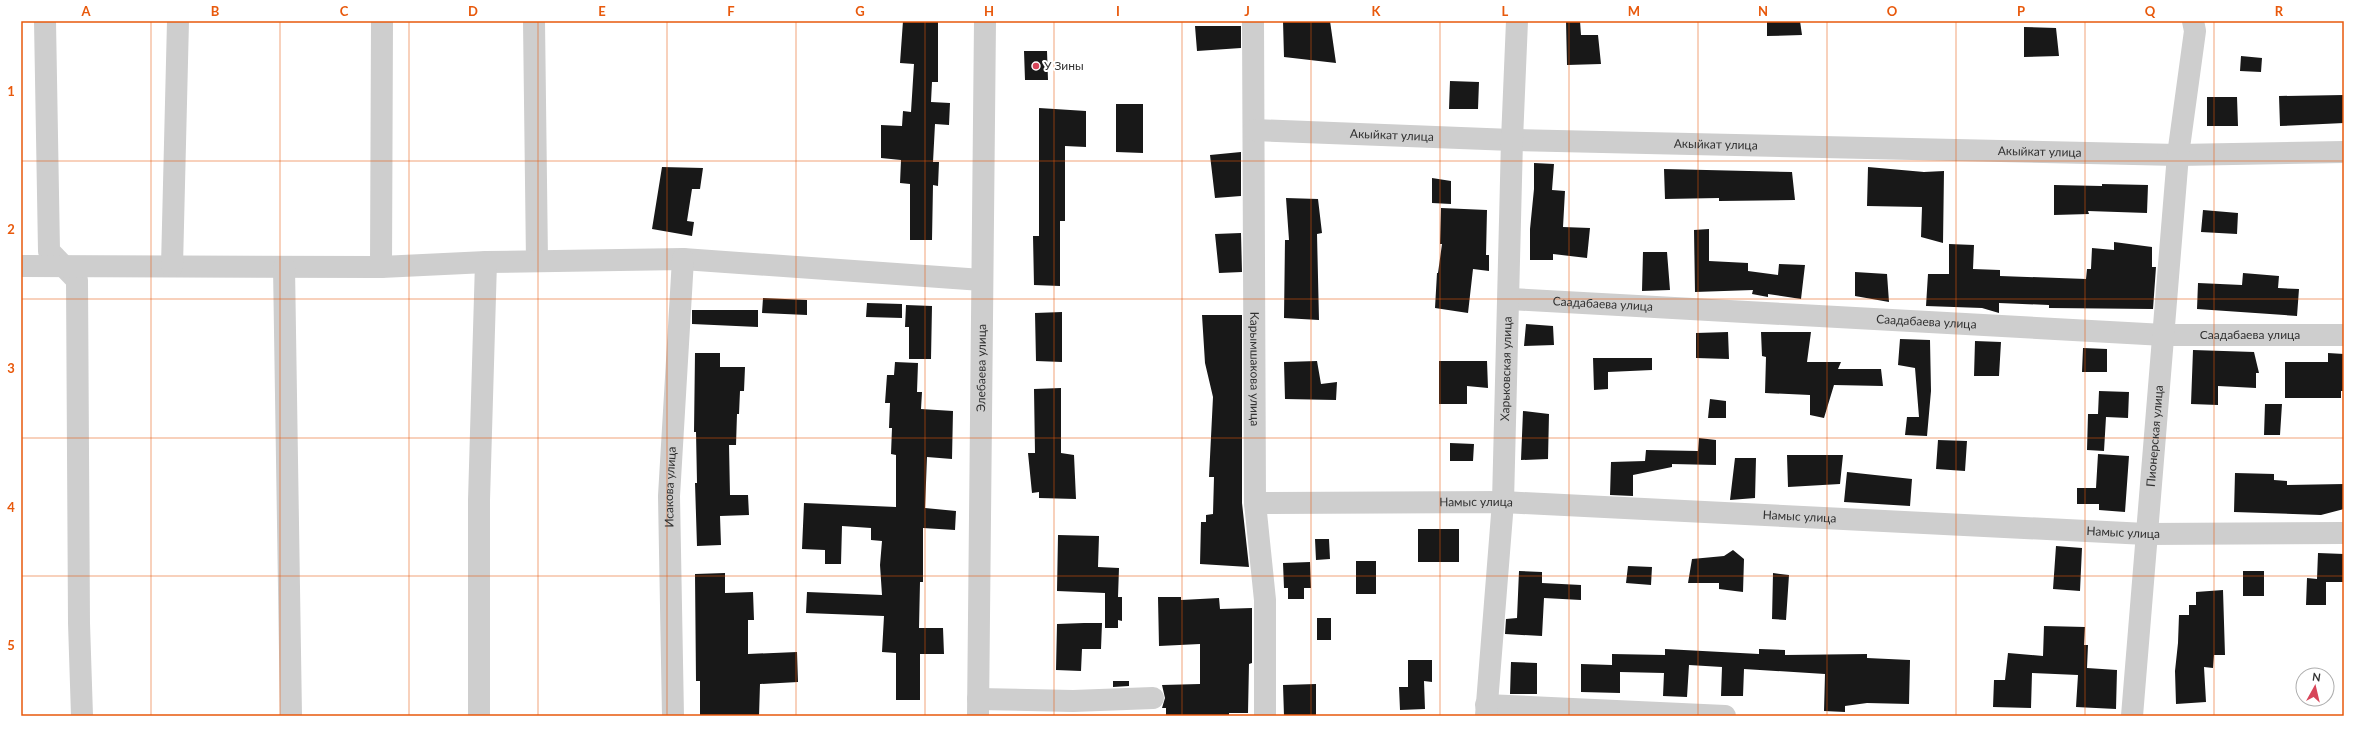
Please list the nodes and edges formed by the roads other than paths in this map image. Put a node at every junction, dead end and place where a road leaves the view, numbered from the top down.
1 (45, 21) edge
2 (178, 21) edge
3 (382, 21) edge
4 (534, 21) edge
5 (985, 21) edge
6 (1253, 21) edge
7 (1517, 21) edge
8 (2194, 21) edge
9 (1254, 130) junction
10 (1512, 140) junction
11 (2344, 152) edge
12 (2178, 155) junction
13 (683, 259) junction
14 (538, 261) junction
15 (486, 262) junction
16 (63, 265) junction
17 (21, 266) edge
18 (172, 266) junction
19 (284, 267) junction
20 (381, 267) junction
21 (982, 280) junction
22 (1510, 299) junction
23 (2164, 335) junction
24 (2344, 336) edge
25 (1503, 502) junction
26 (1256, 503) junction
27 (2344, 533) edge
28 (2146, 534) junction
29 (1153, 698) dead end
30 (978, 708) edge
31 (1486, 710) edge
32 (82, 716) edge
33 (291, 716) edge
34 (479, 716) edge
35 (673, 716) edge
36 (1265, 716) edge
37 (1725, 716) edge
38 (2132, 716) edge

1 - 16 street
2 - 18 street
3 - 20 street
4 - 14 street
5 - 21 street, Элебаева улица
6 - 9 street, Карымшакова улица
7 - 10 street, Харьковская улица
8 - 12 street
9 - 10 street, Акыйкат улица
9 - 26 street, Карымшакова улица
10 - 12 street, Акыйкат улица
10 - 22 street, Харьковская улица
11 - 12 street, Акыйкат улица
12 - 23 street, Пионерская улица
13 - 14 street
13 - 21 street
13 - 35 street, Исакова улица
14 - 15 street
15 - 20 street
15 - 34 street
16 - 17 street
16 - 18 street
16 - 32 street
18 - 19 street
19 - 20 street
19 - 33 street
21 - 30 street, Элебаева улица
22 - 23 street, Саадабаева улица
22 - 25 street, Харьковская улица
23 - 24 street, Саадабаева улица
23 - 28 street, Пионерская улица
25 - 26 street, Намыс улица
25 - 28 street, Намыс улица
25 - 31 street, Харьковская улица
26 - 36 street, Карымшакова улица
27 - 28 street, Намыс улица
28 - 38 street, Пионерская улица
29 - 30 street
31 - 37 street

